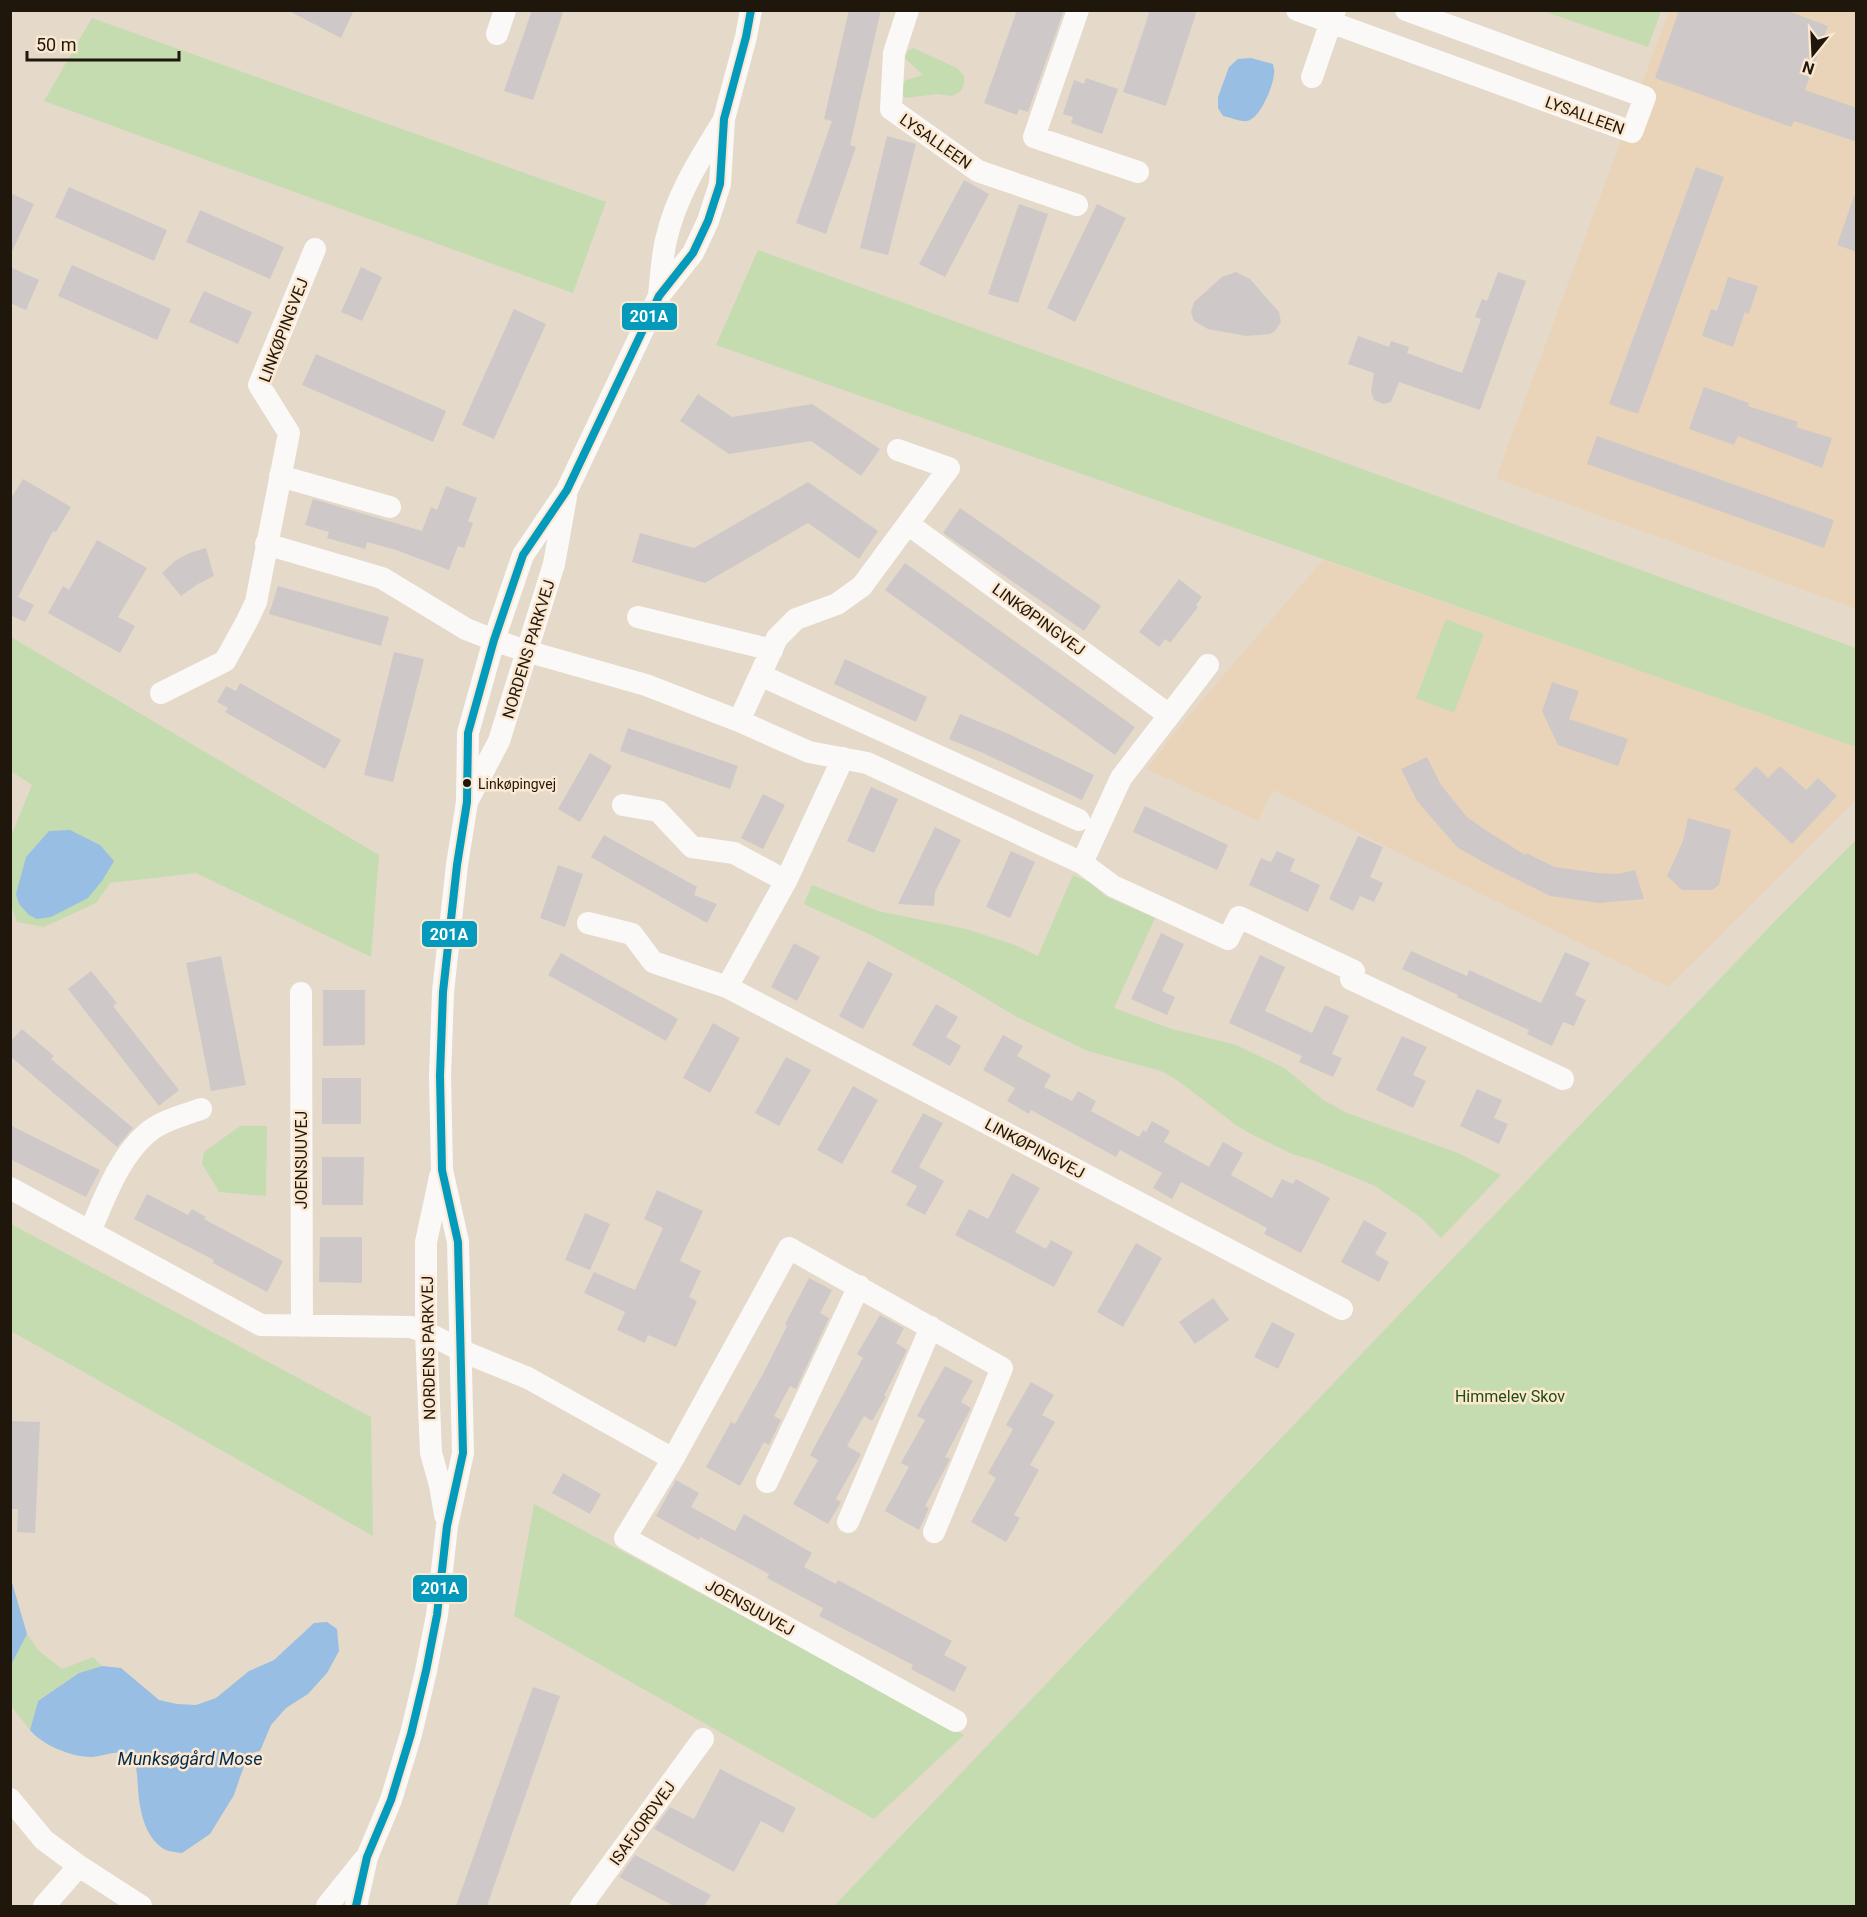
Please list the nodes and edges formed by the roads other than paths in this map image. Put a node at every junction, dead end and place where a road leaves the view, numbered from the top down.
1 (505, 10) edge
2 (751, 10) edge
3 (908, 10) edge
4 (1078, 10) edge
5 (1297, 10) edge
6 (1406, 10) edge
7 (1333, 17) edge
8 (497, 34) dead end
9 (1312, 76) dead end
10 (724, 119) junction
11 (1138, 172) dead end
12 (1077, 205) dead end
13 (315, 249) dead end
14 (659, 296) junction
15 (898, 450) dead end
16 (280, 476) junction
17 (567, 490) junction
18 (390, 507) dead end
19 (908, 524) junction
20 (266, 544) junction
21 (638, 617) dead end
22 (494, 640) junction
23 (772, 650) junction
24 (526, 651) junction
25 (1208, 665) dead end
26 (760, 675) junction
27 (161, 693) dead end
28 (1169, 715) junction
29 (739, 721) junction
30 (843, 758) junction
31 (467, 802) junction
32 (623, 805) dead end
33 (1080, 820) dead end
34 (1082, 863) junction
35 (786, 881) junction
36 (588, 923) dead end
37 (728, 987) junction
38 (301, 993) dead end
39 (1563, 1079) dead end
40 (201, 1109) dead end
41 (442, 1170) junction
42 (10, 1188) edge
43 (90, 1231) junction
44 (859, 1286) junction
45 (1342, 1309) dead end
46 (302, 1326) junction
47 (932, 1327) junction
48 (426, 1332) junction
49 (462, 1351) junction
50 (673, 1458) junction
51 (767, 1482) dead end
52 (848, 1522) dead end
53 (447, 1526) junction
54 (934, 1533) dead end
55 (956, 1721) dead end
56 (703, 1739) dead end
57 (10, 1799) edge
58 (367, 1857) junction
59 (79, 1866) junction
60 (44, 1906) edge
61 (141, 1906) edge
62 (327, 1906) edge
63 (356, 1906) edge
64 (581, 1906) edge

1 - 8 street
2 - 10 street, NORDENS PARKVEJ
3 - 12 street, LYSALLEEN
4 - 11 street
5 - 7 street, LYSALLEEN
6 - 7 street, LYSALLEEN
7 - 9 street
10 - 14 street, NORDENS PARKVEJ
10 - 14 street, NORDENS PARKVEJ
13 - 16 street, LINKØPINGVEJ
14 - 17 street, NORDENS PARKVEJ
15 - 19 street
16 - 18 street
16 - 20 street, LINKØPINGVEJ
17 - 22 street, NORDENS PARKVEJ
17 - 24 street, NORDENS PARKVEJ
19 - 23 street
19 - 28 street, LINKØPINGVEJ
20 - 22 street
20 - 27 street, LINKØPINGVEJ
21 - 23 street
22 - 24 street
22 - 31 street, NORDENS PARKVEJ
23 - 26 street
24 - 29 street
24 - 31 street, NORDENS PARKVEJ
25 - 28 street
26 - 29 street
26 - 33 street
28 - 34 street
29 - 30 street
30 - 34 street
30 - 35 street
31 - 41 street, NORDENS PARKVEJ
32 - 35 street
34 - 39 street
35 - 37 street
36 - 37 street, LINKØPINGVEJ
37 - 45 street, LINKØPINGVEJ
38 - 46 street, JOENSUUVEJ
40 - 43 street
41 - 48 street, NORDENS PARKVEJ
41 - 49 street, NORDENS PARKVEJ
42 - 43 street
43 - 46 street
44 - 47 street, JOENSUUVEJ
44 - 50 street, JOENSUUVEJ
44 - 51 street
46 - 48 street
47 - 52 street
47 - 54 street, JOENSUUVEJ
48 - 49 street
48 - 53 street, NORDENS PARKVEJ
49 - 50 street
49 - 53 street, NORDENS PARKVEJ
50 - 55 street, JOENSUUVEJ
53 - 58 street, NORDENS PARKVEJ
56 - 64 street, ISAFJORDVEJ
57 - 59 street
58 - 62 street, NORDENS PARKVEJ
58 - 63 street, NORDENS PARKVEJ
59 - 60 street
59 - 61 street

